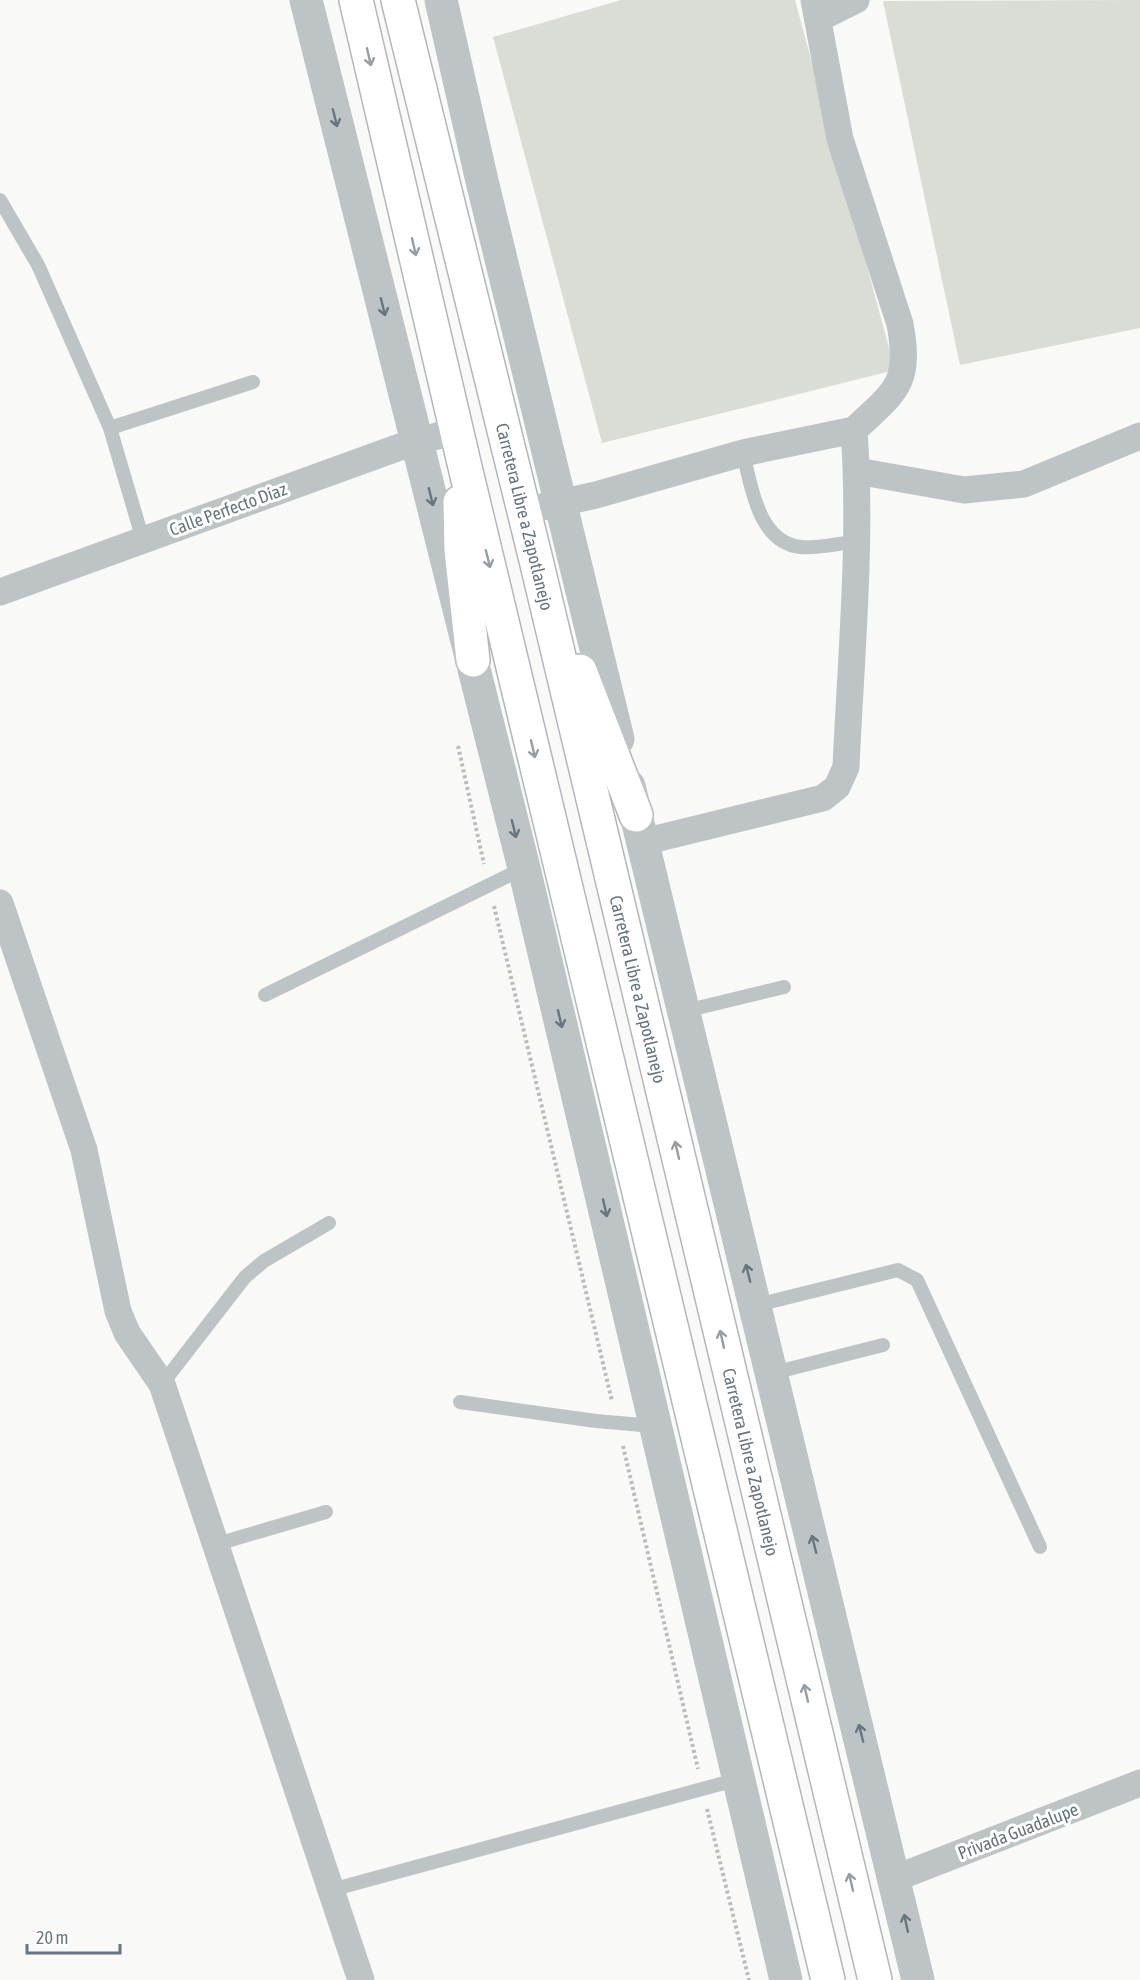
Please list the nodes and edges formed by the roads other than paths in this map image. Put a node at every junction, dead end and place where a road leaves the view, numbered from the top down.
1 (306, 0) edge
2 (356, 0) edge
3 (398, 0) edge
4 (441, 0) edge
5 (855, 0) edge
6 (816, 9) edge
7 (0, 200) edge
8 (253, 382) dead end
9 (110, 428) junction
10 (457, 430) junction
11 (854, 430) junction
12 (1140, 436) edge
13 (416, 441) junction
14 (743, 453) junction
15 (465, 467) junction
16 (857, 471) junction
17 (560, 503) junction
18 (524, 511) junction
19 (143, 540) junction
20 (856, 542) junction
21 (536, 560) junction
22 (0, 592) edge
23 (473, 660) junction
24 (640, 828) junction
25 (524, 868) junction
26 (0, 903) edge
27 (783, 987) dead end
28 (266, 995) dead end
29 (685, 1011) junction
30 (329, 1223) dead end
31 (756, 1305) junction
32 (883, 1345) dead end
33 (773, 1373) junction
34 (162, 1384) junction
35 (460, 1402) dead end
36 (657, 1426) junction
37 (326, 1512) dead end
38 (217, 1544) junction
39 (1040, 1547) dead end
40 (741, 1778) junction
41 (1140, 1783) edge
42 (896, 1878) junction
43 (331, 1890) junction
44 (361, 1980) edge
45 (786, 1980) edge
46 (828, 1980) edge
47 (875, 1980) edge
48 (918, 1980) edge

1 -> 13 street
2 -> 10 main road
3 - 18 main road, Carretera Libre a Zapotlanejo
4 - 17 street
5 - 6 street
6 - 11 street
7 - 9 lane
8 - 9 lane
9 - 19 lane
10 - 13 street, Calle Perfecto Díaz
10 - 15 main road
11 - 14 street
11 - 16 street
12 - 16 street
13 - 19 street, Calle Perfecto Díaz
13 -> 23 street
14 - 17 street
14 - 20 lane
15 - 23 main road
15 -> 46 main road
16 - 20 street
17 - 18 street
17 - 24 street
18 - 21 main road, Carretera Libre a Zapotlanejo
19 - 22 street, Calle Perfecto Díaz
20 - 24 street
21 - 24 main road
47 -> 21 main road, Carretera Libre a Zapotlanejo
23 -> 25 street
24 - 29 street
25 - 28 lane
25 -> 36 street
26 - 34 street
27 - 29 lane
31 -> 29 street
30 - 34 lane
31 - 33 street
31 - 39 lane
32 - 33 lane
42 -> 33 street
34 - 38 street
35 - 36 lane
36 - 40 street
37 - 38 lane
38 - 43 street
40 - 43 lane
40 - 45 street
41 - 42 street, Privada Guadalupe
48 -> 42 street
43 - 44 street

